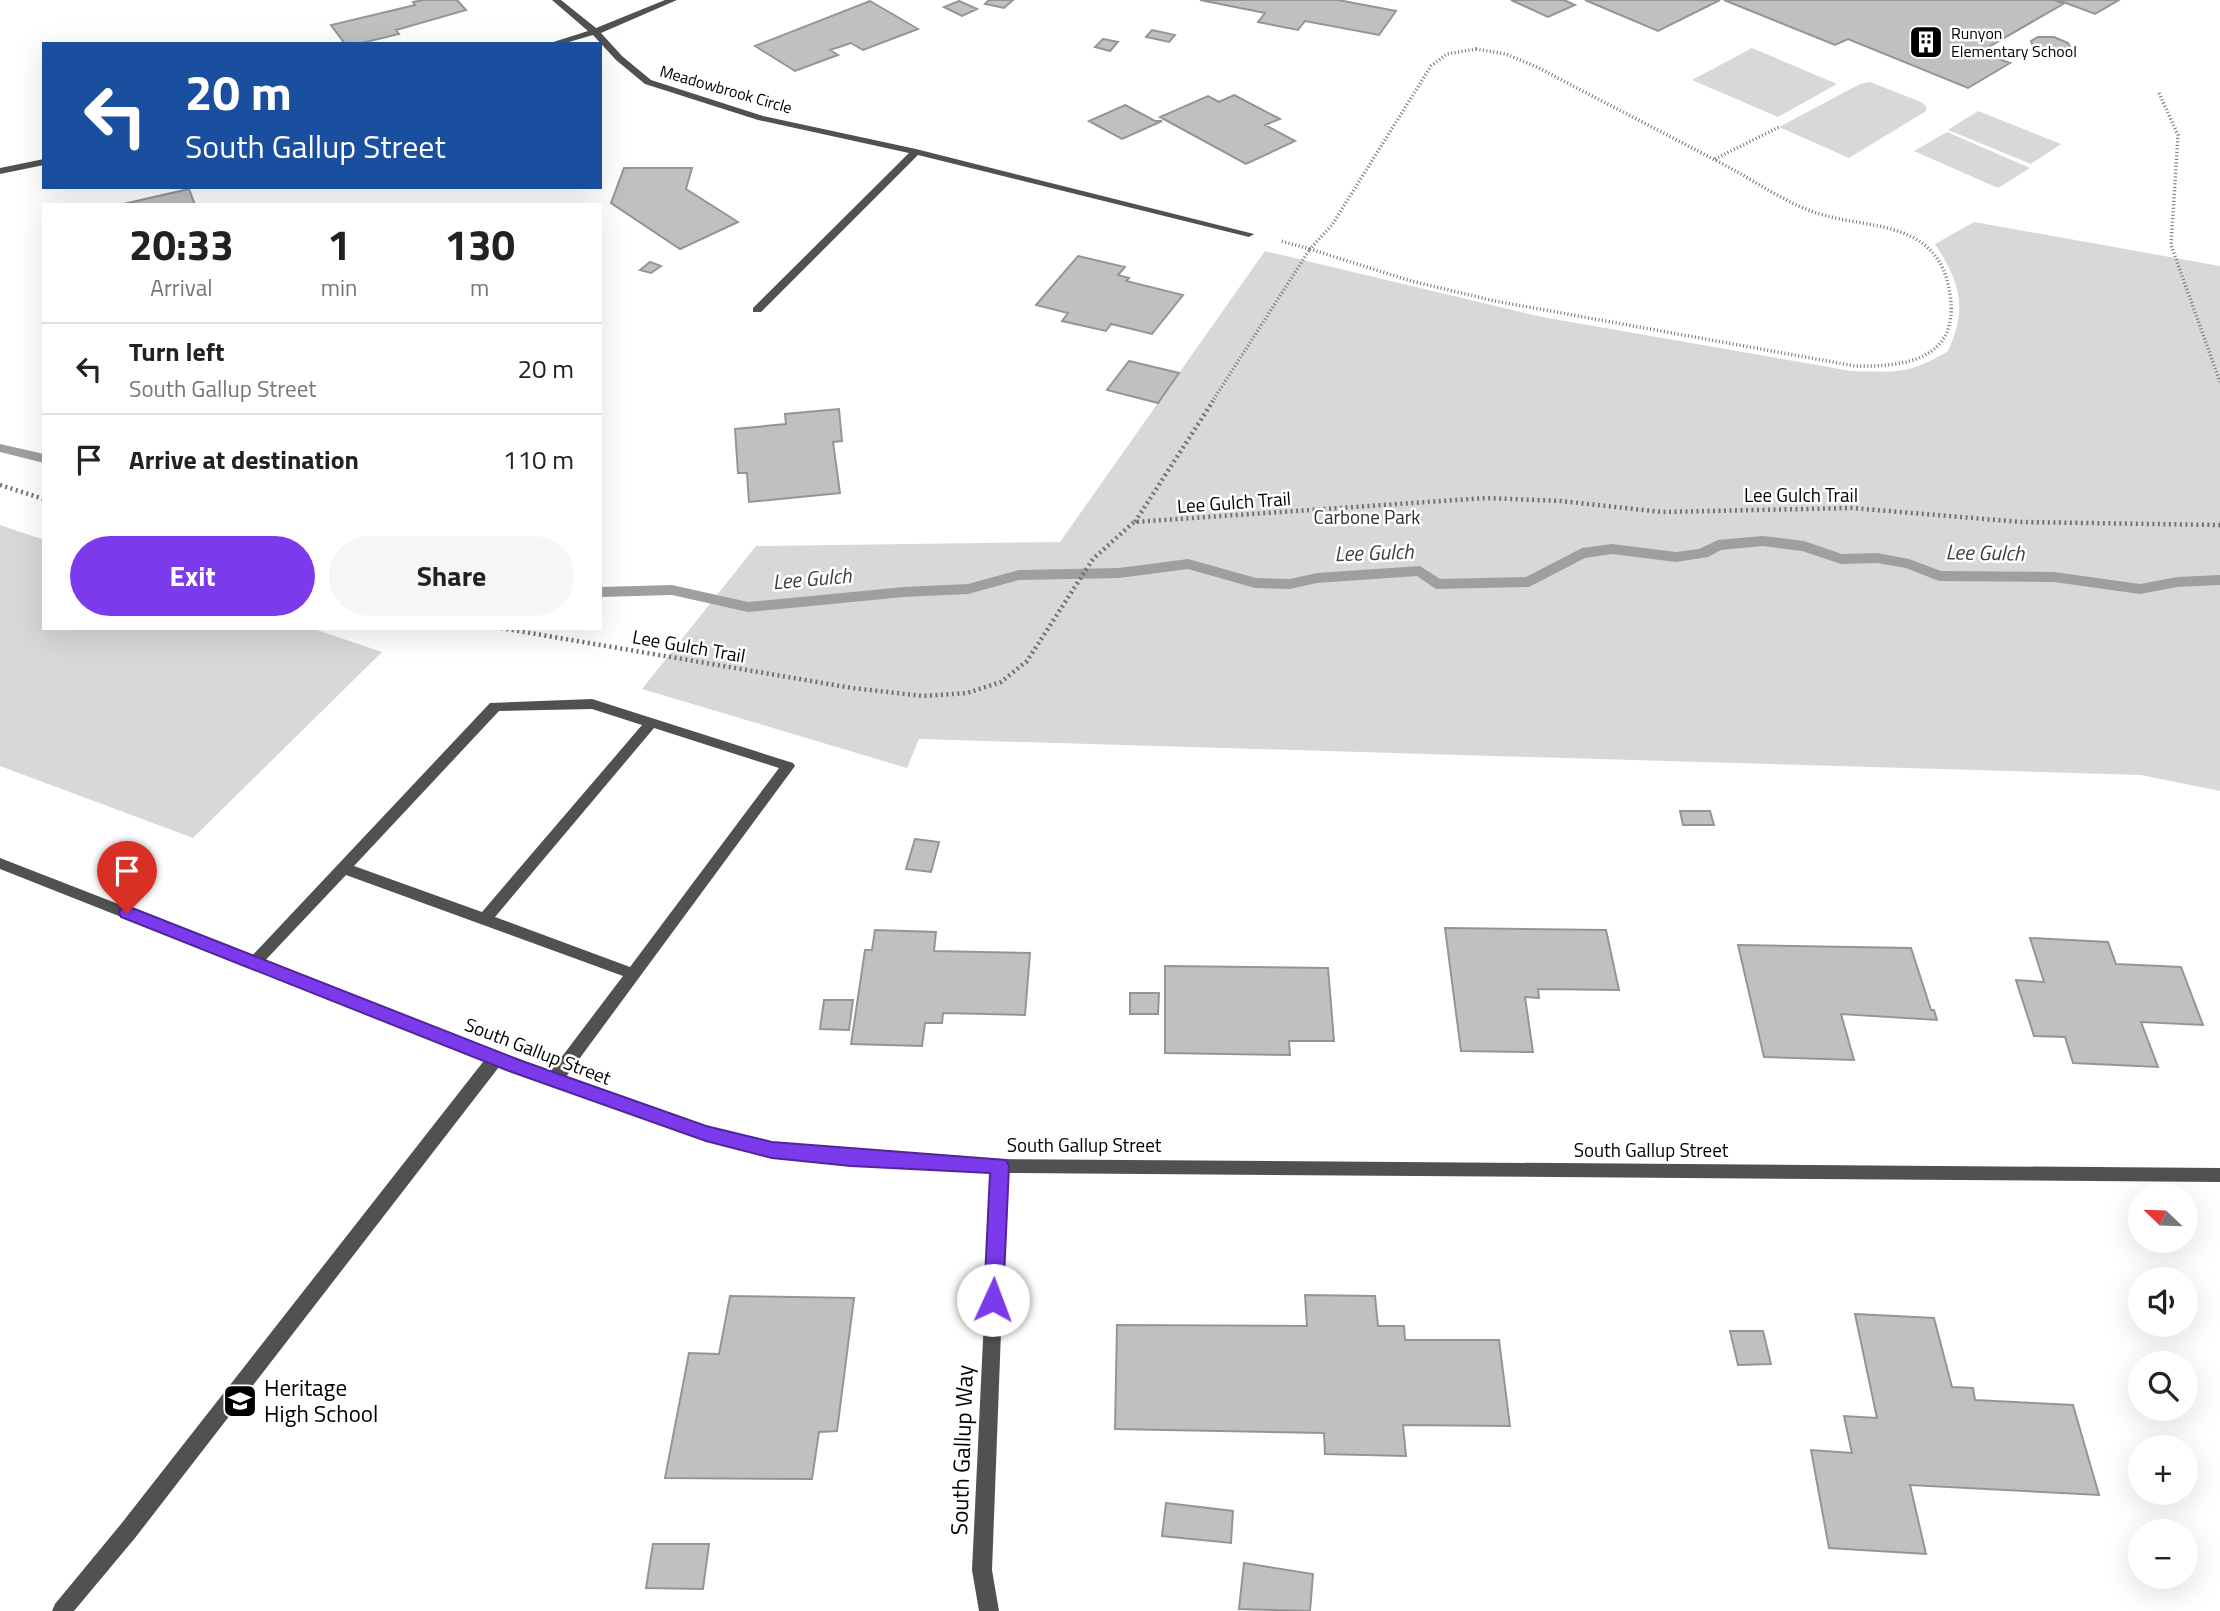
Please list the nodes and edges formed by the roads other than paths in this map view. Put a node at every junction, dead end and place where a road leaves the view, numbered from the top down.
1 (556, 0) edge
2 (673, 0) edge
3 (596, 32) junction
4 (558, 42) edge
5 (916, 152) junction
6 (42, 162) edge
7 (0, 171) edge
8 (1249, 234) road end
9 (757, 310) dead end
10 (651, 723) junction
11 (0, 863) edge
12 (342, 869) junction
13 (485, 919) junction
14 (254, 963) junction
15 (634, 974) junction
16 (496, 1058) junction
17 (554, 1080) junction
18 (999, 1166) junction
19 (2220, 1175) edge
20 (62, 1611) edge
21 (989, 1611) edge

1 - 3 street, Meadowbrook Circle
2 - 3 street
3 - 4 street
3 - 5 street, Meadowbrook Circle
5 - 8 street, Meadowbrook Circle
5 - 9 street
6 - 7 street
10 - 12 street
10 - 13 street
10 - 15 street
11 - 14 street, South Gallup Street
12 - 13 street
12 - 14 street
13 - 15 street
14 - 16 street, South Gallup Street
15 - 17 street
16 - 17 street, South Gallup Street
16 - 20 street
17 - 18 street, South Gallup Street
18 - 19 street, South Gallup Street
18 - 21 street, South Gallup Way

